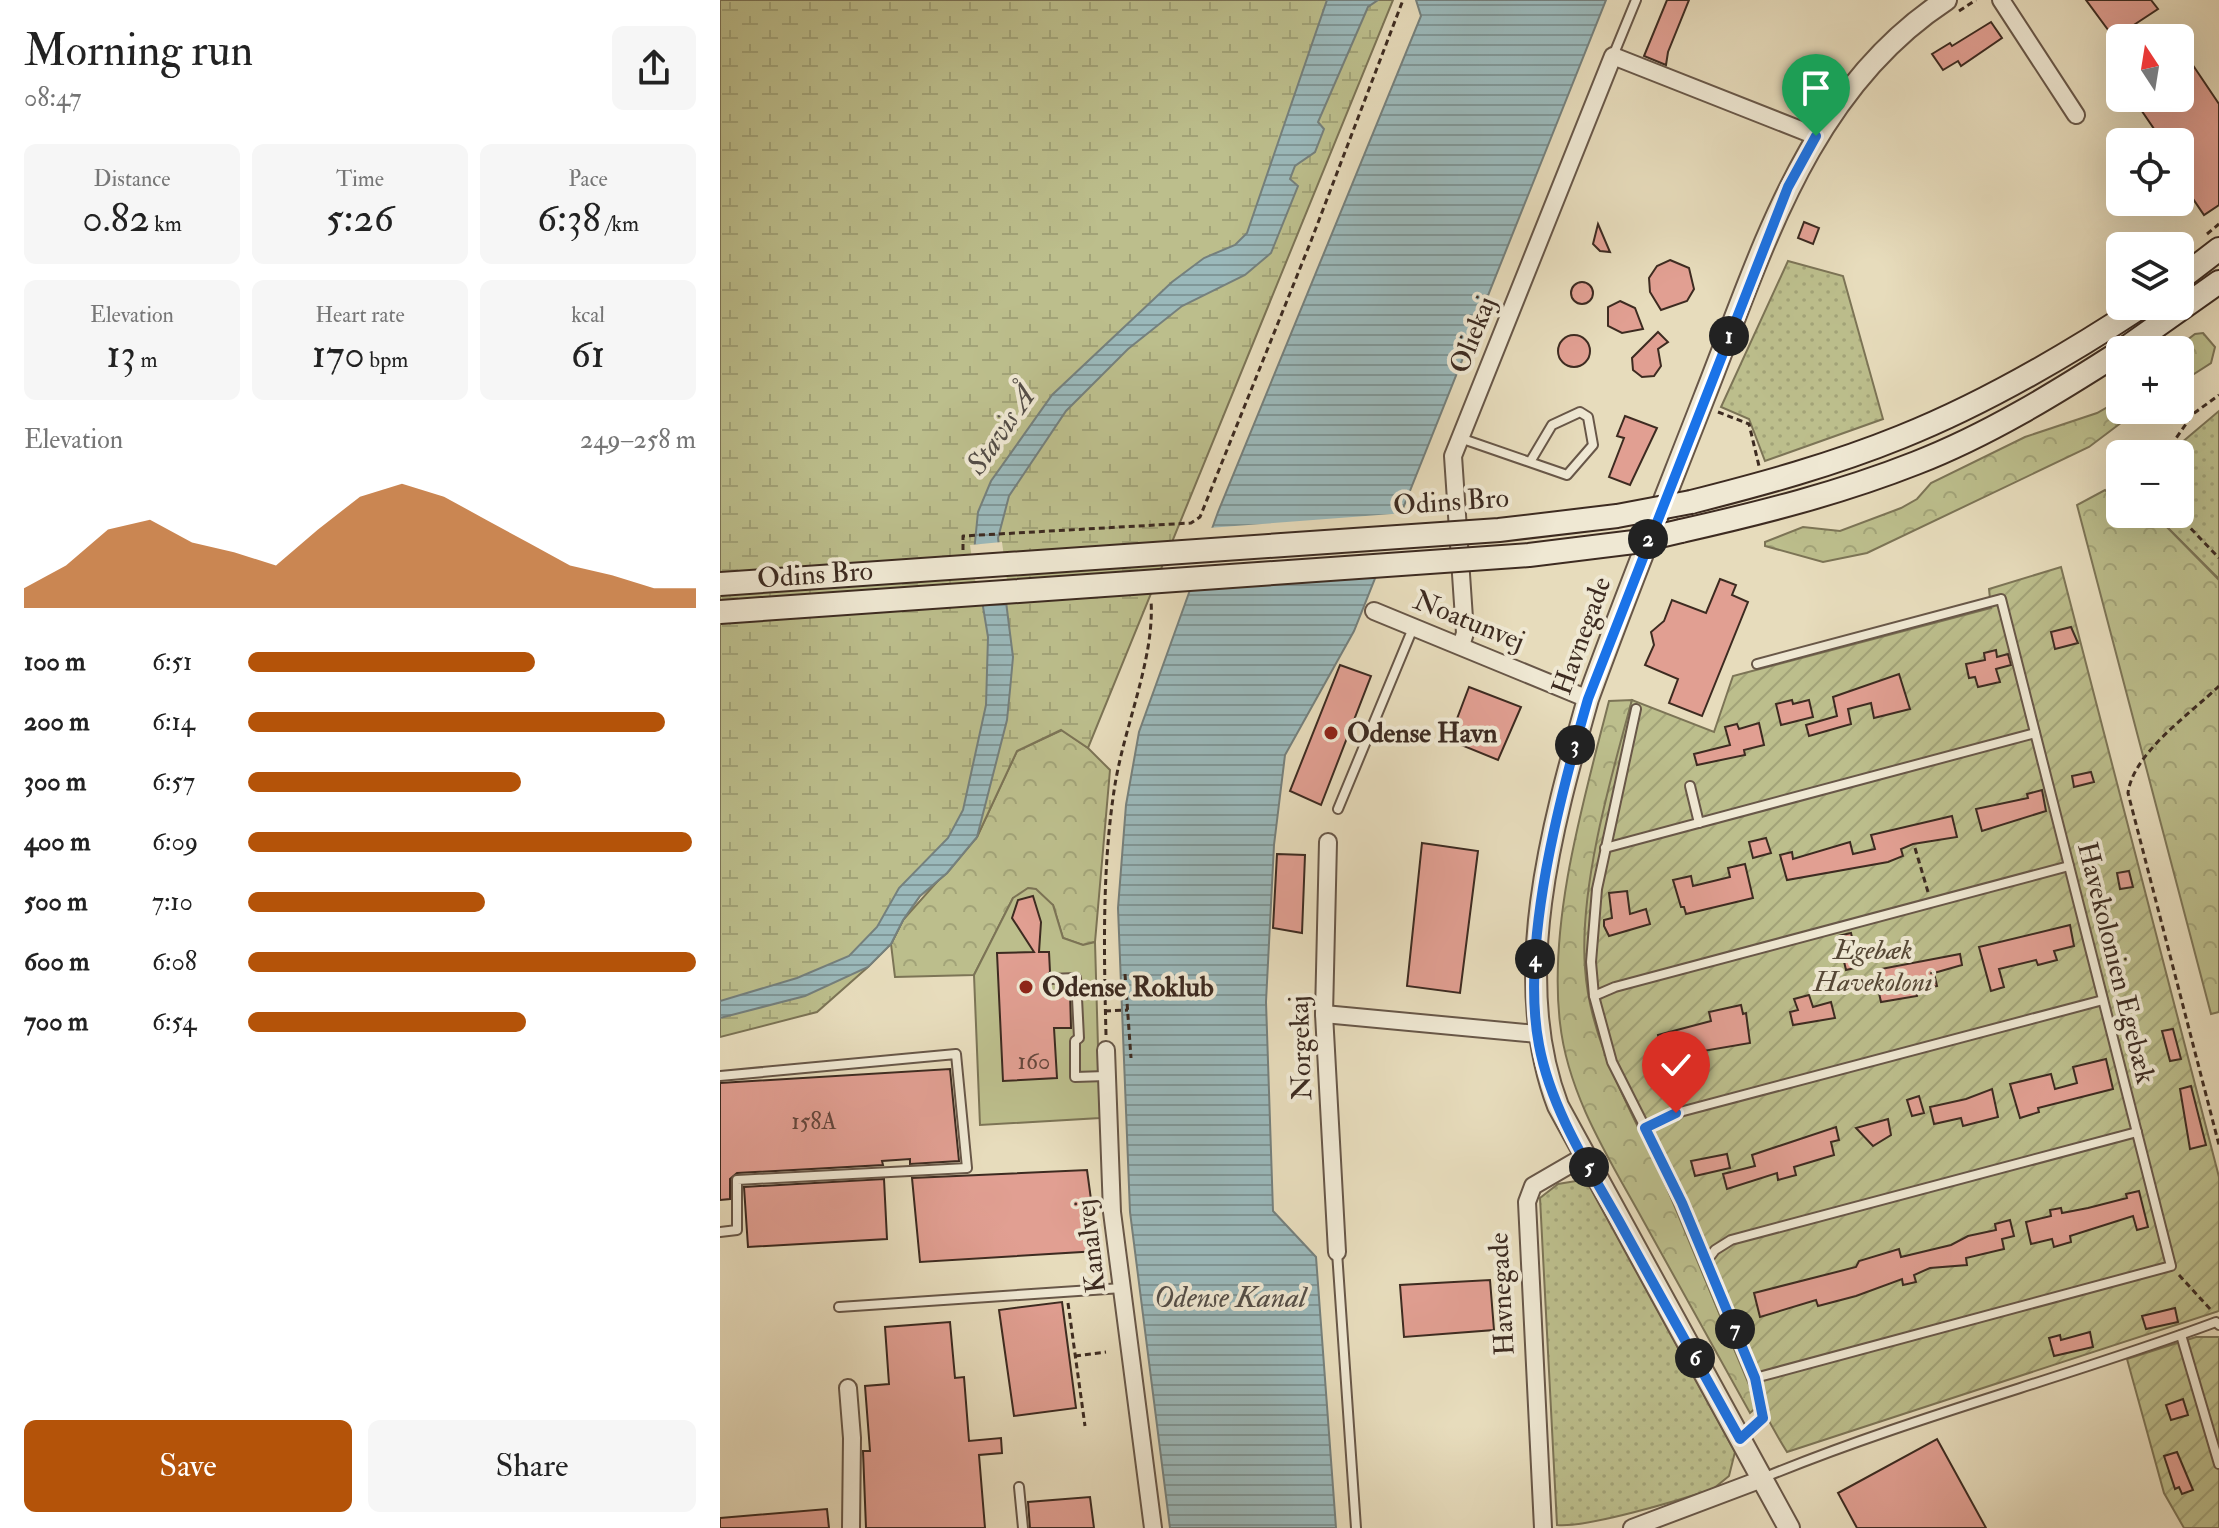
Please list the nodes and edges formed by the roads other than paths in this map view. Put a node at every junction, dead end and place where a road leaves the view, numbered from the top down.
1 (1636, 0) edge
2 (2001, 0) edge
3 (1948, 8) edge
4 (1613, 56) junction
5 (2076, 115) dead end
6 (1816, 136) junction
7 (2219, 249) edge
8 (2194, 268) edge
9 (2219, 282) edge
10 (2121, 320) edge
11 (2142, 336) edge
12 (2106, 360) edge
13 (1459, 437) junction
14 (1530, 462) junction
15 (720, 584) edge
16 (1374, 611) dead end
17 (720, 612) edge
18 (1413, 627) junction
19 (1461, 646) junction
20 (1757, 664) dead end
21 (1588, 699) junction
22 (1636, 709) dead end
23 (2035, 733) junction
24 (1690, 786) dead end
25 (1338, 809) dead end
26 (1699, 823) junction
27 (1328, 842) dead end
28 (1605, 848) junction
29 (2069, 866) junction
30 (1050, 979) dead end
31 (1594, 996) junction
32 (2103, 1000) junction
33 (1324, 1014) junction
34 (1537, 1034) junction
35 (1106, 1050) road end
36 (720, 1076) edge
37 (1106, 1076) junction
38 (1645, 1128) junction
39 (2137, 1132) junction
40 (1583, 1157) junction
41 (720, 1232) edge
42 (1337, 1252) joint
43 (1706, 1262) junction
44 (1122, 1288) junction
45 (839, 1307) dead end
46 (2217, 1324) edge
47 (2181, 1335) junction
48 (1755, 1378) junction
49 (848, 1388) dead end
50 (1740, 1439) junction
51 (2219, 1464) edge
52 (1762, 1479) junction
53 (1019, 1487) dead end
54 (851, 1528) edge
55 (1023, 1528) edge
56 (1153, 1528) edge
57 (1356, 1528) edge
58 (1543, 1528) edge
59 (1632, 1528) edge
60 (1789, 1528) edge

1 - 4 lane
2 - 5 street
3 - 6 street, Havnegade
4 - 6 street
4 - 13 street, Oliekaj
6 - 21 street, Havnegade
7 - 8 main road
9 - 11 main road, Odins Bro
10 - 15 main road, Odins Bro, bridge
12 - 17 main road, Odins Bro, bridge
13 - 14 lane
13 - 19 street, Oliekaj
14 - 14 lane
16 - 18 street, Noatunvej
18 - 19 street, Noatunvej
18 - 25 lane
19 - 21 street, Noatunvej
20 - 23 lane, Havekolonien Egebæk
21 - 34 street, Havnegade
22 - 28 lane
23 - 26 lane
23 - 29 lane, Havekolonien Egebæk
24 - 26 lane
26 - 28 lane
27 - 33 street, Norgekaj
28 - 31 lane
29 - 31 lane
29 - 32 lane, Havekolonien Egebæk
30 - 37 lane
31 - 38 lane
32 - 38 lane
32 - 39 lane, Havekolonien Egebæk
33 - 34 street
33 - 42 street, Norgekaj
34 - 40 street, Havnegade
35 - 37 street, Kanalvej
36 - 41 lane
37 - 44 street, Kanalvej
38 - 43 lane
39 - 43 lane
39 - 48 lane, Havekolonien Egebæk
40 - 50 street
40 - 58 street, Havnegade
42 - 57 lane
43 - 48 lane
44 - 45 lane
44 - 56 street, Kanalvej
46 - 47 lane
47 - 51 lane
47 - 52 lane
48 - 50 lane
49 - 54 street
50 - 52 street
52 - 59 street
52 - 60 street
53 - 55 lane

